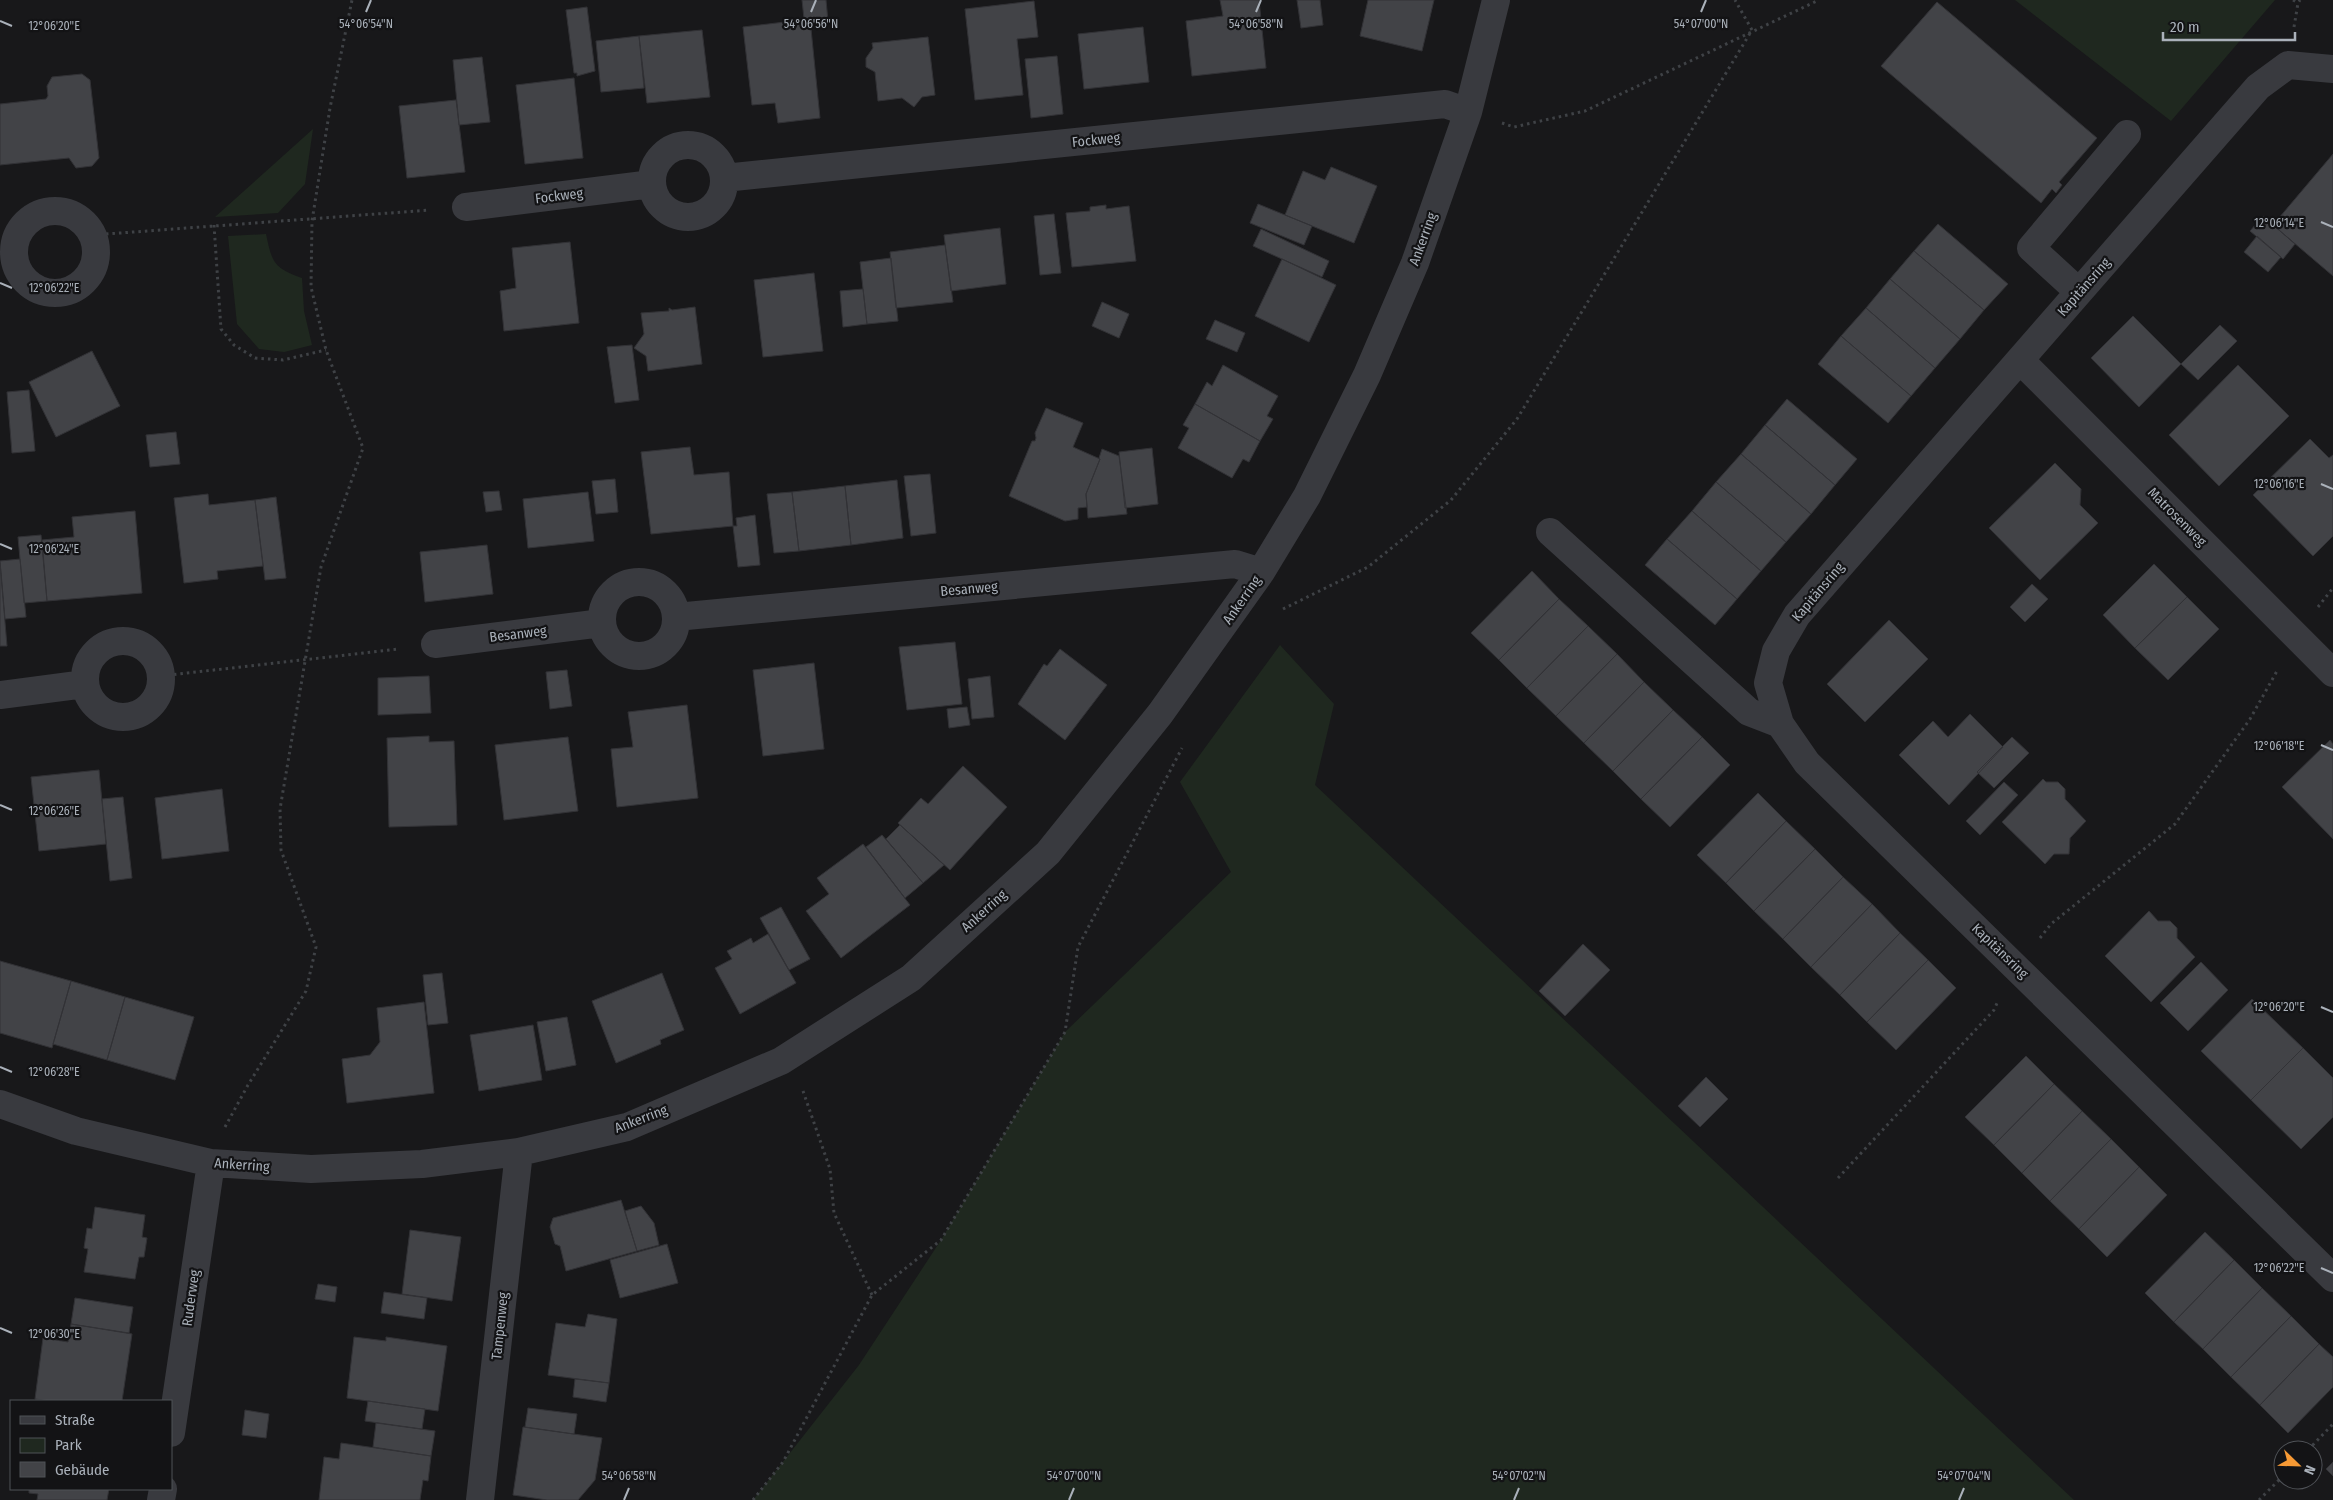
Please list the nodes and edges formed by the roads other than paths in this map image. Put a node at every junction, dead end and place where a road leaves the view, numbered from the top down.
1 (1496, 0) edge
2 (2333, 69) edge
3 (1468, 112) junction
4 (2126, 134) dead end
5 (724, 178) junction
6 (652, 184) junction
7 (466, 207) road end
8 (7, 259) edge
9 (2079, 292) junction
10 (2020, 360) junction
11 (1550, 532) dead end
12 (1261, 572) junction
13 (676, 617) junction
14 (602, 623) junction
15 (435, 644) road end
16 (2333, 673) edge
17 (85, 684) junction
18 (0, 695) edge
19 (1780, 724) junction
20 (0, 1104) edge
21 (519, 1152) junction
22 (211, 1163) junction
23 (2333, 1278) edge
24 (172, 1426) edge
25 (480, 1500) edge

1 - 3 street, Ankerring
2 - 9 street, Kapitänsring
3 - 5 street, Fockweg
3 - 12 street, Ankerring
4 - 9 street
5 - 6 street
5 - 6 street
6 - 7 street, Fockweg
8 - 8 street
9 - 10 street, Kapitänsring
10 - 16 street, Matrosenweg
10 - 19 street, Kapitänsring
11 - 19 street
12 - 13 street, Besanweg
12 - 21 street, Ankerring
13 - 14 street
13 - 14 street
14 - 15 street, Besanweg
17 - 17 street
17 - 18 street
19 - 23 street, Kapitänsring
20 - 22 street, Ankerring
21 - 22 street, Ankerring
21 - 25 street, Tampenweg
22 - 24 street, Ruderweg

